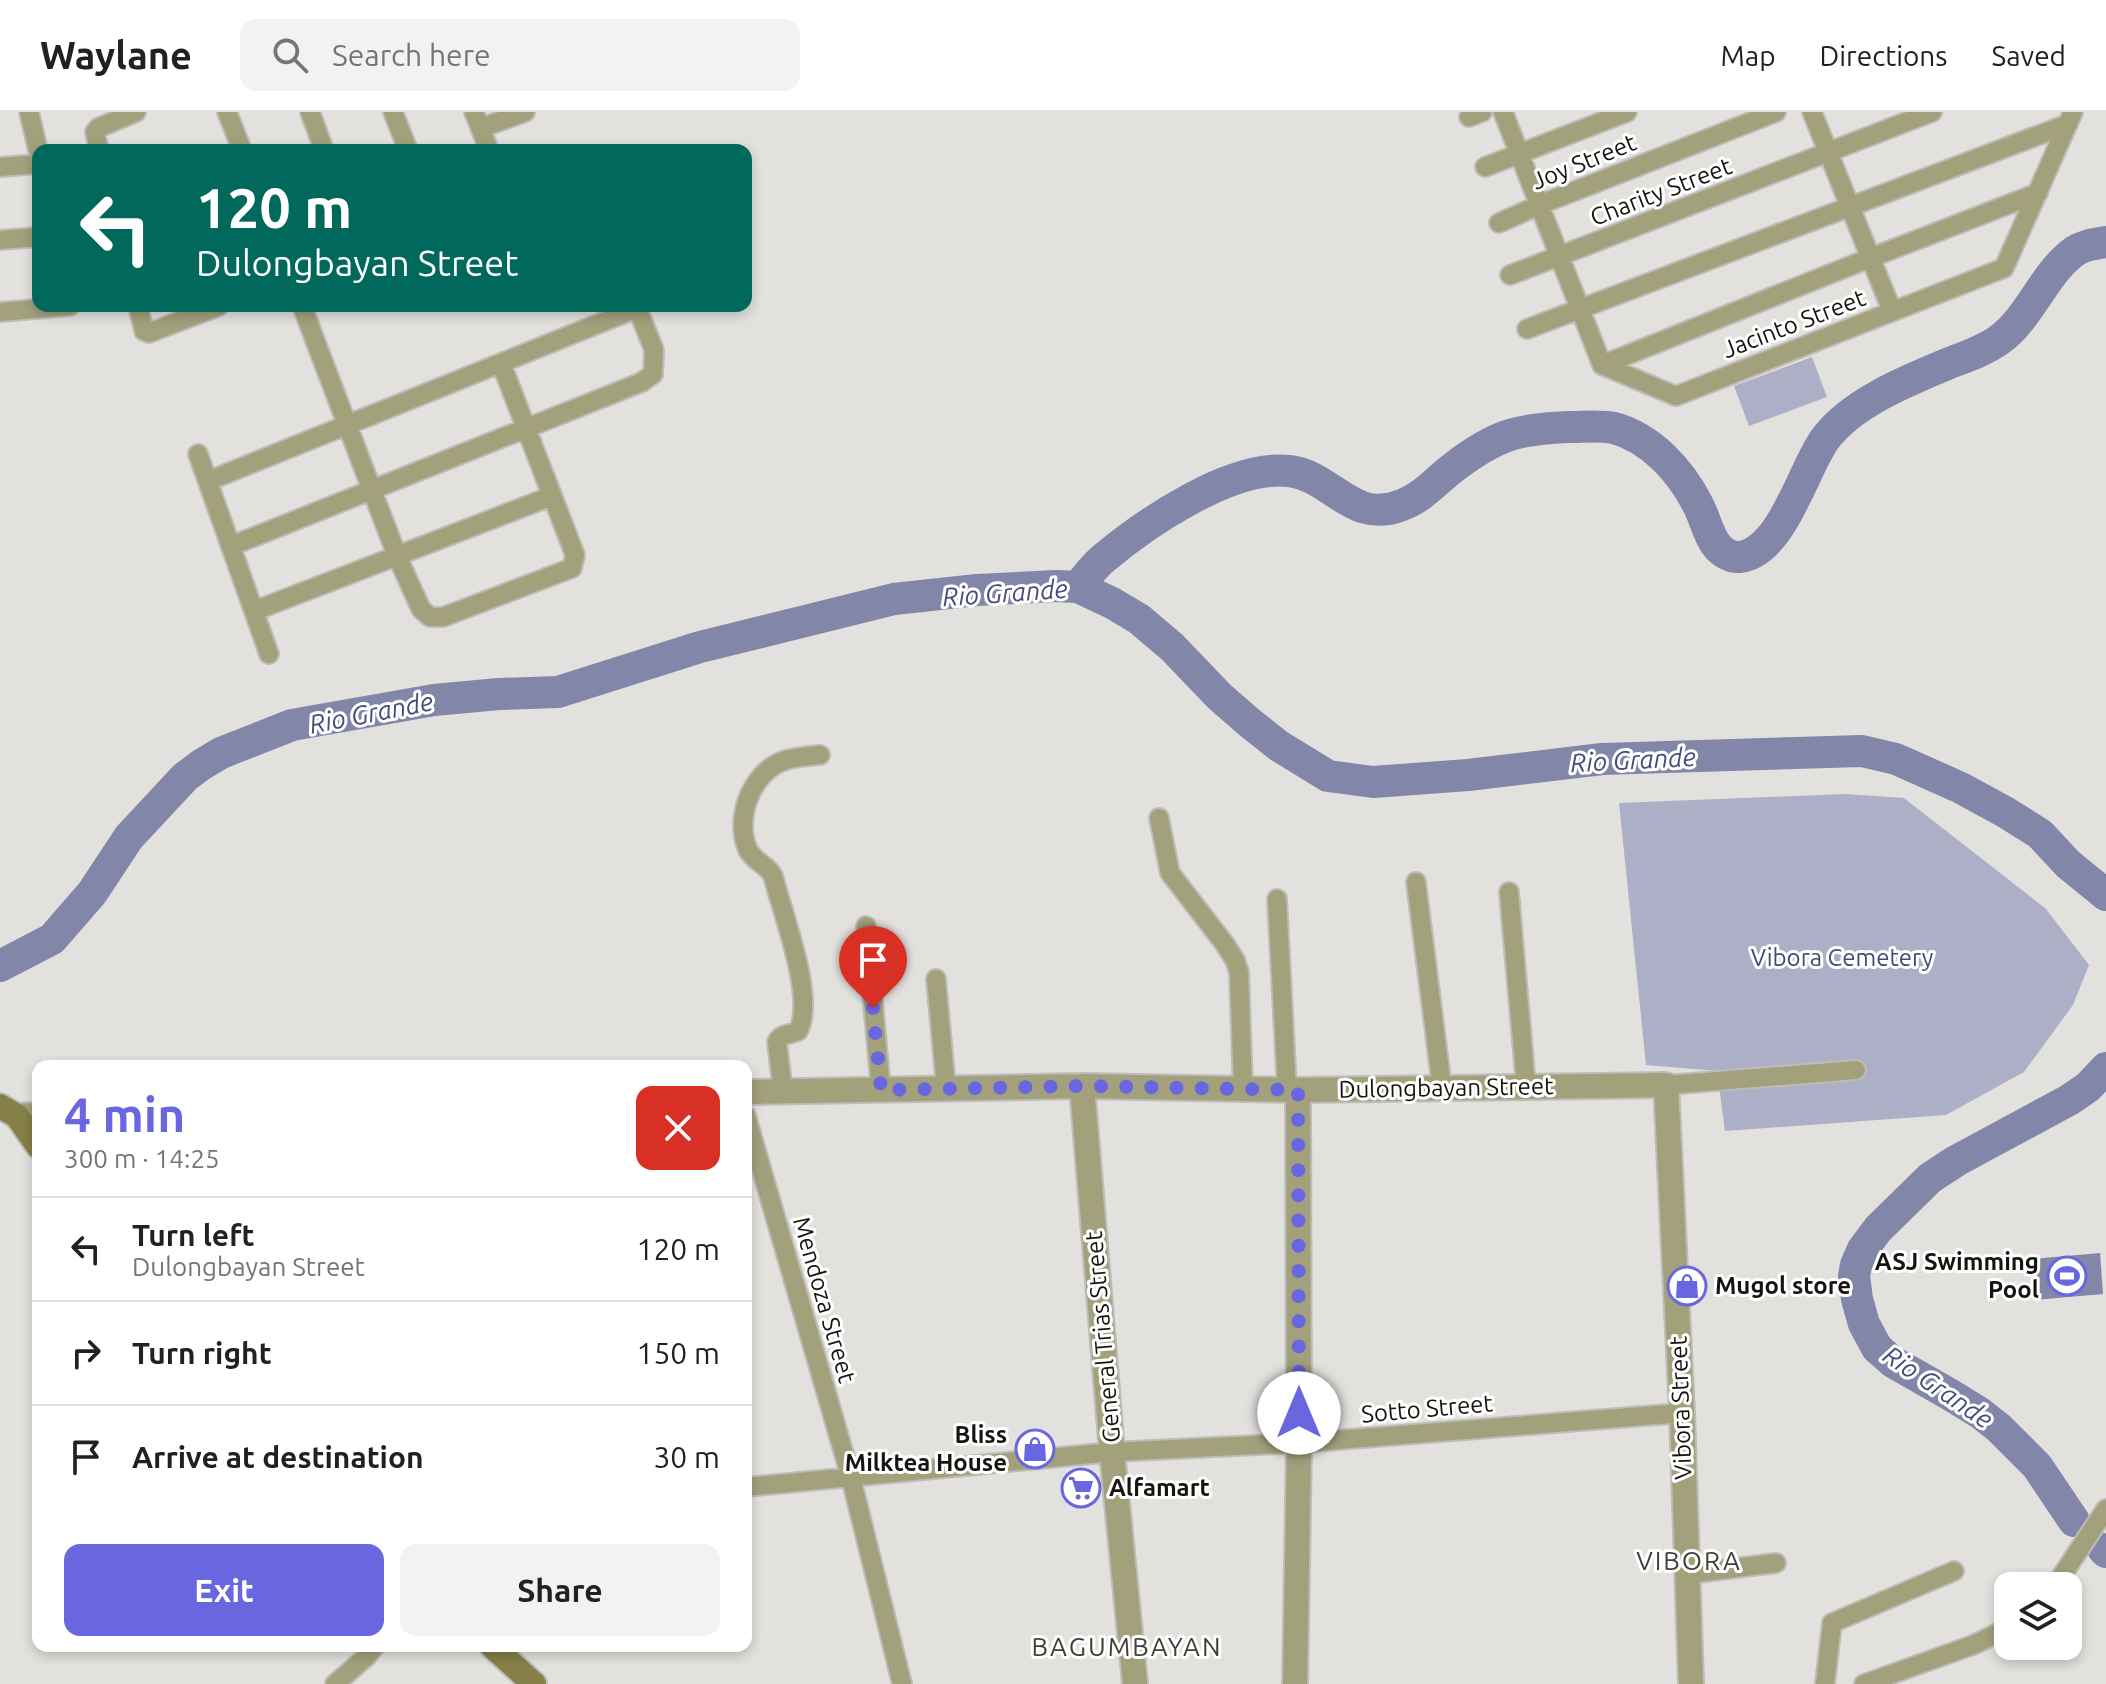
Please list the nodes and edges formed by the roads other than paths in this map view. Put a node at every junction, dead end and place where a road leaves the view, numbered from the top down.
1 (29, 112) edge
2 (136, 112) edge
3 (227, 112) edge
4 (310, 112) edge
5 (393, 112) edge
6 (525, 112) edge
7 (1503, 112) edge
8 (1627, 112) edge
9 (1776, 112) edge
10 (1812, 112) edge
11 (1932, 112) edge
12 (2071, 118) edge
13 (478, 120) edge
14 (37, 144) edge
15 (98, 144) edge
16 (237, 144) edge
17 (322, 144) edge
18 (406, 144) edge
19 (487, 144) edge
20 (1828, 153) junction
21 (1519, 154) junction
22 (32, 164) edge
23 (0, 167) edge
24 (1485, 167) dead end
25 (2038, 193) junction
26 (1539, 205) junction
27 (1849, 207) junction
28 (1499, 223) dead end
29 (32, 237) edge
30 (0, 240) edge
31 (1559, 256) junction
32 (1870, 258) junction
33 (1510, 275) dead end
34 (32, 309) edge
35 (1580, 309) junction
36 (1892, 311) junction
37 (0, 312) edge
38 (139, 312) edge
39 (203, 312) edge
40 (304, 312) edge
41 (628, 312) edge
42 (639, 312) edge
43 (1527, 329) dead end
44 (501, 363) junction
45 (1602, 365) junction
46 (347, 424) junction
47 (527, 428) junction
48 (198, 454) dead end
49 (208, 481) junction
50 (372, 489) junction
51 (552, 496) junction
52 (231, 546) junction
53 (397, 556) junction
54 (254, 611) junction
55 (269, 654) dead end
56 (820, 755) dead end
57 (1159, 818) dead end
58 (1416, 882) dead end
59 (1509, 892) dead end
60 (1277, 899) dead end
61 (866, 926) dead end
62 (936, 979) dead end
63 (1856, 1070) dead end
64 (1666, 1085) junction
65 (1082, 1086) junction
66 (1526, 1086) junction
67 (946, 1088) junction
68 (1442, 1088) junction
69 (1243, 1089) junction
70 (881, 1090) junction
71 (1293, 1090) junction
72 (752, 1092) edge
73 (783, 1092) junction
74 (18, 1112) edge
75 (32, 1136) edge
76 (752, 1137) edge
77 (1682, 1413) junction
78 (1299, 1443) junction
79 (1112, 1452) junction
80 (851, 1478) junction
81 (752, 1486) edge
82 (2106, 1509) edge
83 (1776, 1563) dead end
84 (1954, 1571) dead end
85 (2064, 1572) edge
86 (1688, 1574) junction
87 (1994, 1635) edge
88 (370, 1652) edge
89 (499, 1652) edge
90 (335, 1684) edge
91 (534, 1684) edge
92 (902, 1684) edge
93 (1135, 1684) edge
94 (1295, 1684) edge
95 (1691, 1684) edge
96 (1825, 1684) edge
97 (1864, 1684) edge

1 - 14 street
2 - 15 street
3 - 16 street
4 - 17 street
5 - 18 street
6 - 13 street
7 - 21 street
8 - 21 street
9 - 26 street, Joy Street
10 - 20 street
11 - 20 street, Charity Street
12 - 25 street
12 - 27 street
13 - 19 street
20 - 27 street
20 - 31 street, Charity Street
21 - 24 street
21 - 26 street
22 - 23 street
25 - 32 street
25 - 36 street, Jacinto Street
26 - 28 street, Joy Street
26 - 31 street
27 - 32 street
27 - 35 street
29 - 30 street
31 - 33 street, Charity Street
31 - 35 street
32 - 36 street
32 - 45 street
34 - 37 street
35 - 43 street
35 - 45 street
36 - 45 street, Jacinto Street
38 - 39 street
40 - 46 street
41 - 44 street
42 - 47 street
44 - 46 street
44 - 47 street
46 - 49 street
46 - 50 street
47 - 50 street
47 - 51 street
48 - 49 street
49 - 52 street
50 - 52 street
50 - 53 street
51 - 53 street
51 - 53 street
52 - 54 street
53 - 54 street
54 - 55 street
56 - 73 street
57 - 69 street
58 - 68 street
59 - 66 street
60 - 71 street
61 - 70 street
62 - 67 street
63 - 64 street
64 - 66 street, Dulongbayan Street
64 - 77 street, Vibora Street
65 - 67 street, Dulongbayan Street
65 - 69 street, Dulongbayan Street
65 - 79 street, General Trias Street
66 - 68 street, Dulongbayan Street
67 - 70 street, Dulongbayan Street
68 - 71 street, Dulongbayan Street
69 - 71 street, Dulongbayan Street
70 - 73 street, Dulongbayan Street
71 - 78 street
72 - 73 street, Dulongbayan Street
74 - 75 main road
76 - 80 street, Mendoza Street
77 - 78 street, Sotto Street
77 - 86 street, Vibora Street
78 - 79 street, Sotto Street
78 - 94 street
79 - 80 street, Sotto Street
79 - 93 street, General Trias Street
80 - 81 street, Sotto Street
80 - 92 street, Mendoza Street
82 - 85 street
83 - 86 street
84 - 96 street
86 - 95 street, Vibora Street
87 - 97 street
88 - 90 street
89 - 91 main road

